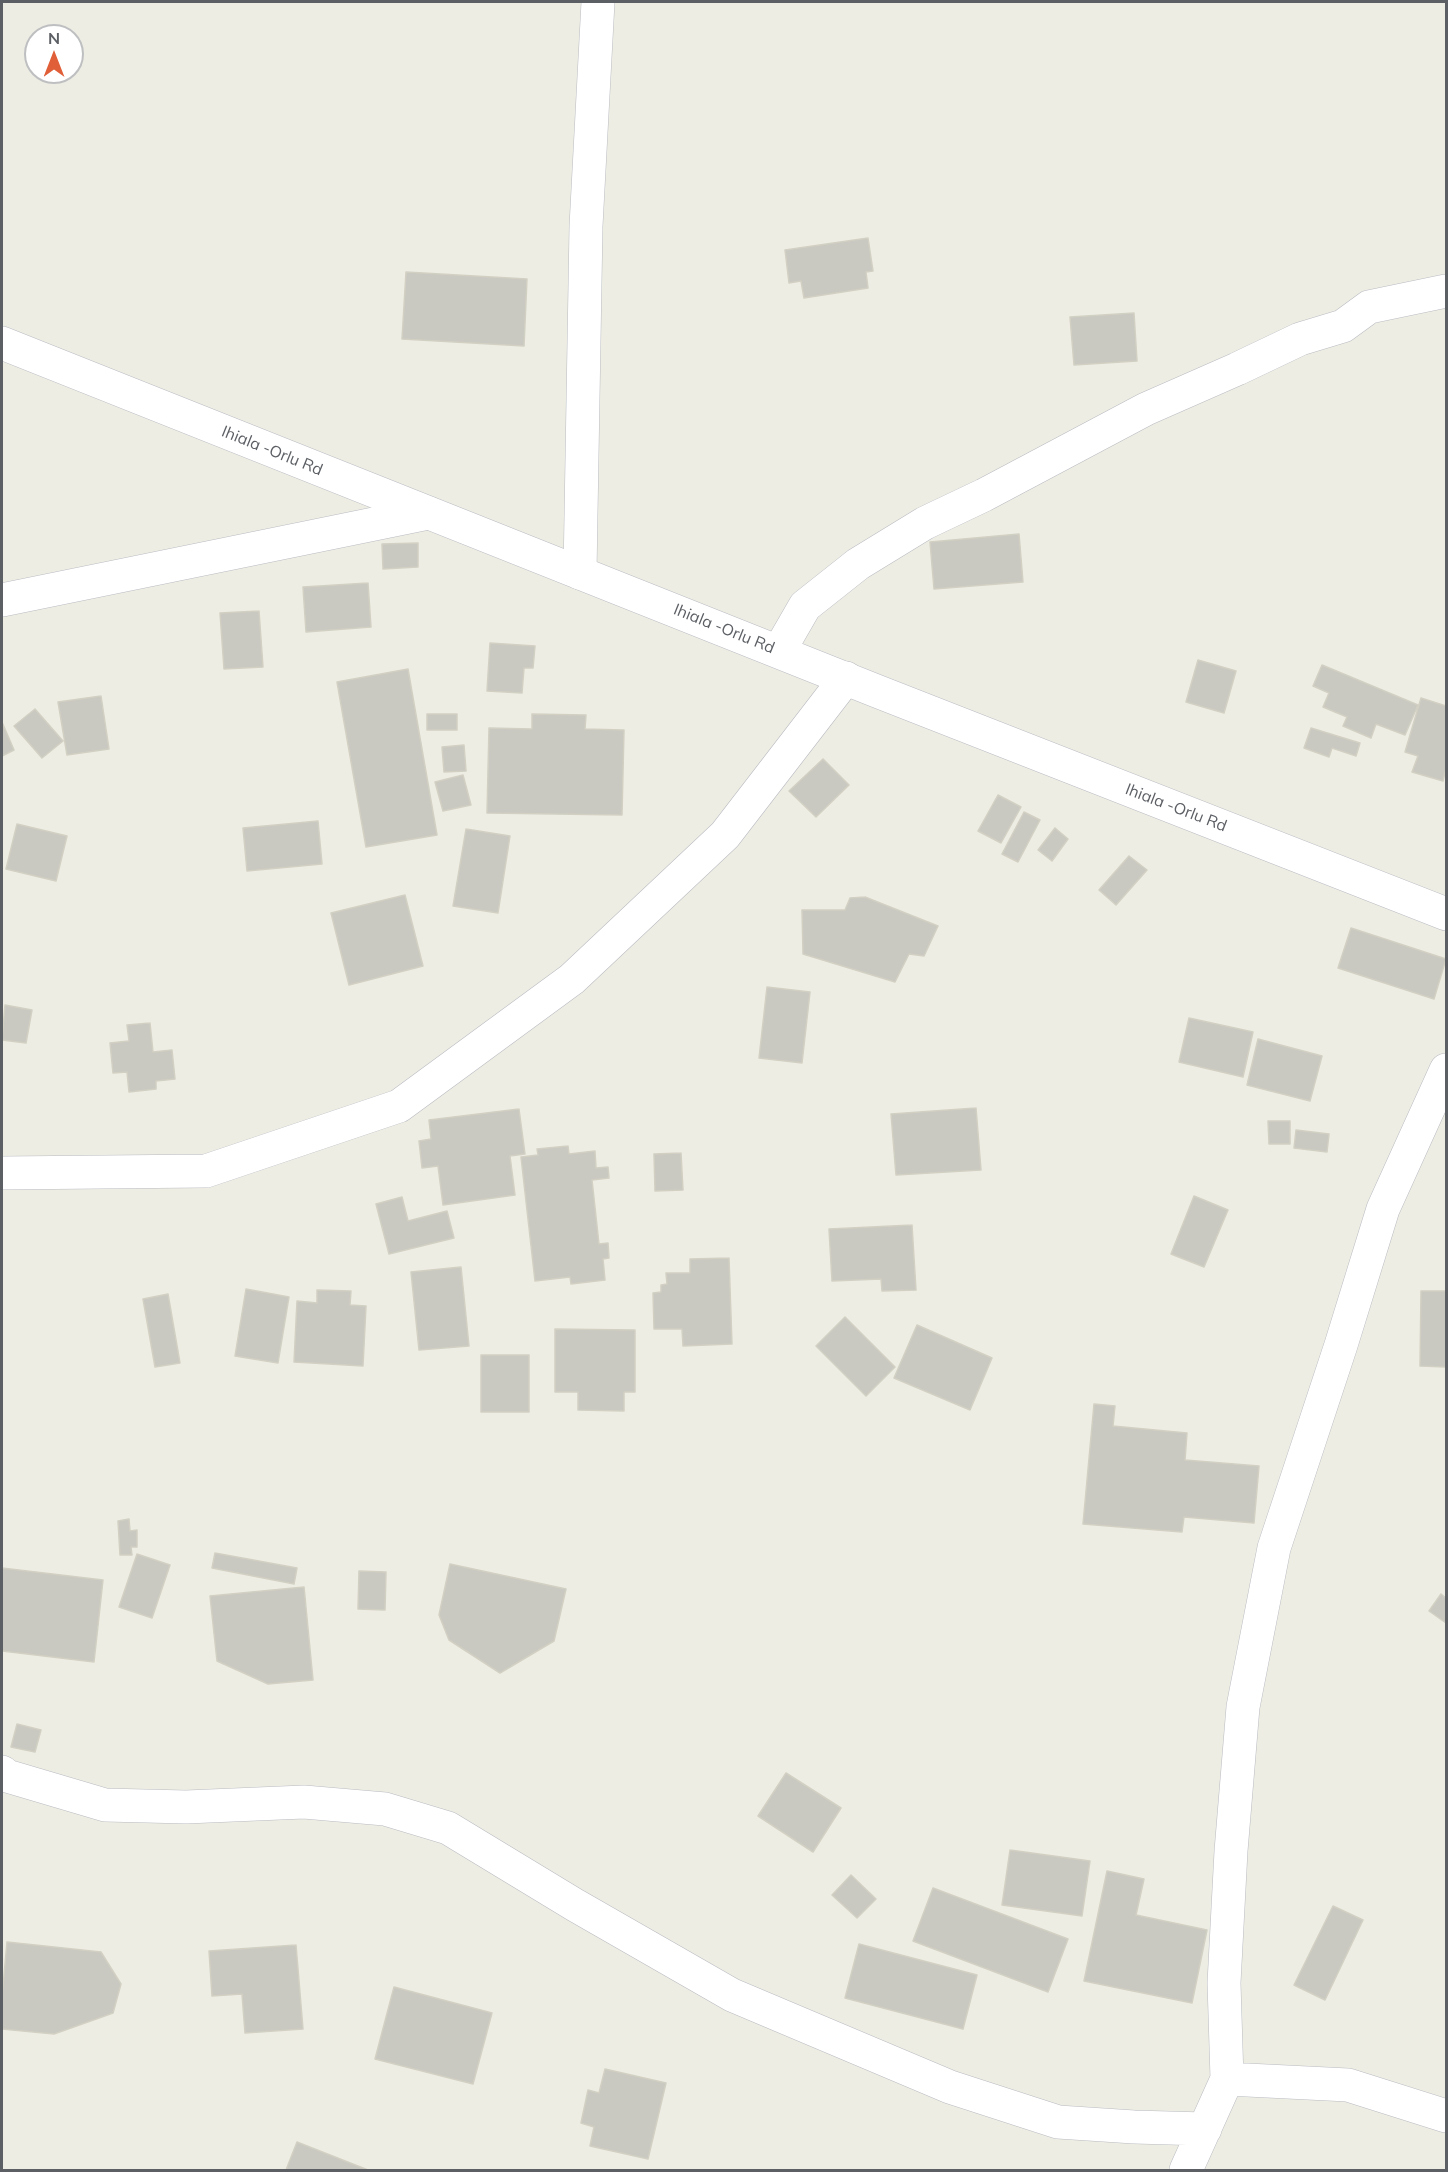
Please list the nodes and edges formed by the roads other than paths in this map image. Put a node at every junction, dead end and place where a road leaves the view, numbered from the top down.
1 (598, 2) edge
2 (1446, 291) edge
3 (2, 344) edge
4 (428, 513) junction
5 (580, 573) junction
6 (2, 600) edge
7 (779, 651) junction
8 (846, 678) junction
9 (1446, 914) edge
10 (1446, 1070) edge
11 (2, 1173) edge
12 (2, 1772) edge
13 (1227, 2079) junction
14 (1446, 2116) edge
15 (1205, 2129) junction
16 (1186, 2170) edge

1 - 5 street
2 - 7 street
3 - 4 street, Ihiala -Orlu Rd
4 - 5 street, Ihiala -Orlu Rd
4 - 6 street
5 - 7 street, Ihiala -Orlu Rd
7 - 8 street, Ihiala -Orlu Rd
8 - 9 street, Ihiala -Orlu Rd
8 - 11 street
10 - 13 street
12 - 15 street
13 - 14 street
13 - 15 street
15 - 16 street

